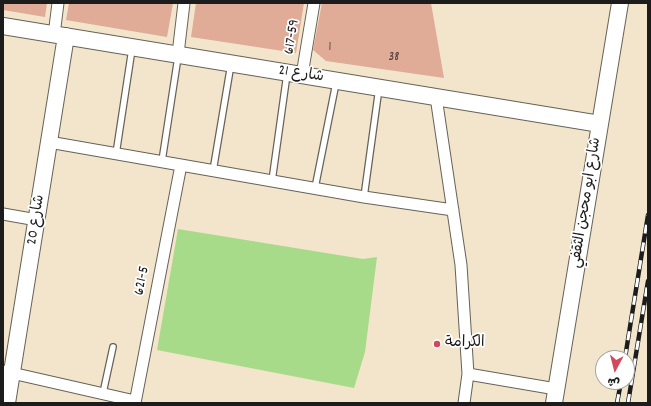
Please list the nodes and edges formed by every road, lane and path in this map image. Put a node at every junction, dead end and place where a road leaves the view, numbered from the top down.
1 (58, 3) edge
2 (184, 3) edge
3 (314, 3) edge
4 (620, 3) edge
5 (3, 26) edge
6 (60, 35) junction
7 (132, 47) junction
8 (178, 54) junction
9 (231, 63) junction
10 (295, 74) junction
11 (337, 81) junction
12 (379, 88) junction
13 (436, 97) junction
14 (600, 124) junction
15 (50, 142) junction
16 (116, 154) junction
17 (162, 161) junction
18 (181, 165) junction
19 (213, 171) junction
20 (272, 181) junction
21 (315, 188) junction
22 (364, 197) junction
23 (453, 210) junction
24 (3, 214) edge
25 (37, 220) junction
26 (113, 347) dead end
27 (8, 371) edge
28 (468, 374) junction
29 (102, 393) junction
30 (555, 396) edge
31 (135, 402) edge
32 (7, 403) edge
33 (464, 403) edge

1 - 6 street
2 - 8 street
3 - 10 street, 617-59
4 - 14 street, شارع ابو محجن الثقفي
5 - 6 street, شارع 21
6 - 7 street, شارع 21
6 - 15 street, شارع 20
7 - 8 street, شارع 21
7 - 16 lane
8 - 9 street, شارع 21
8 - 17 lane
9 - 10 street, شارع 21
9 - 19 lane
10 - 11 street, شارع 21
10 - 20 lane
11 - 12 street, شارع 21
11 - 21 lane
12 - 13 street, شارع 21
12 - 22 lane
13 - 14 street, شارع 21
13 - 23 street
14 - 30 street, شارع ابو محجن الثقفي
15 - 16 street
15 - 25 street, شارع 20
16 - 17 street
17 - 18 street
18 - 19 street
18 - 31 street, 621-5
19 - 20 street
20 - 21 street
21 - 22 street
22 - 23 street
23 - 28 street
24 - 25 street
25 - 27 street, شارع 20
26 - 29 lane
27 - 29 street
27 - 32 street, شارع 20
28 - 30 street
28 - 33 street
29 - 31 street

